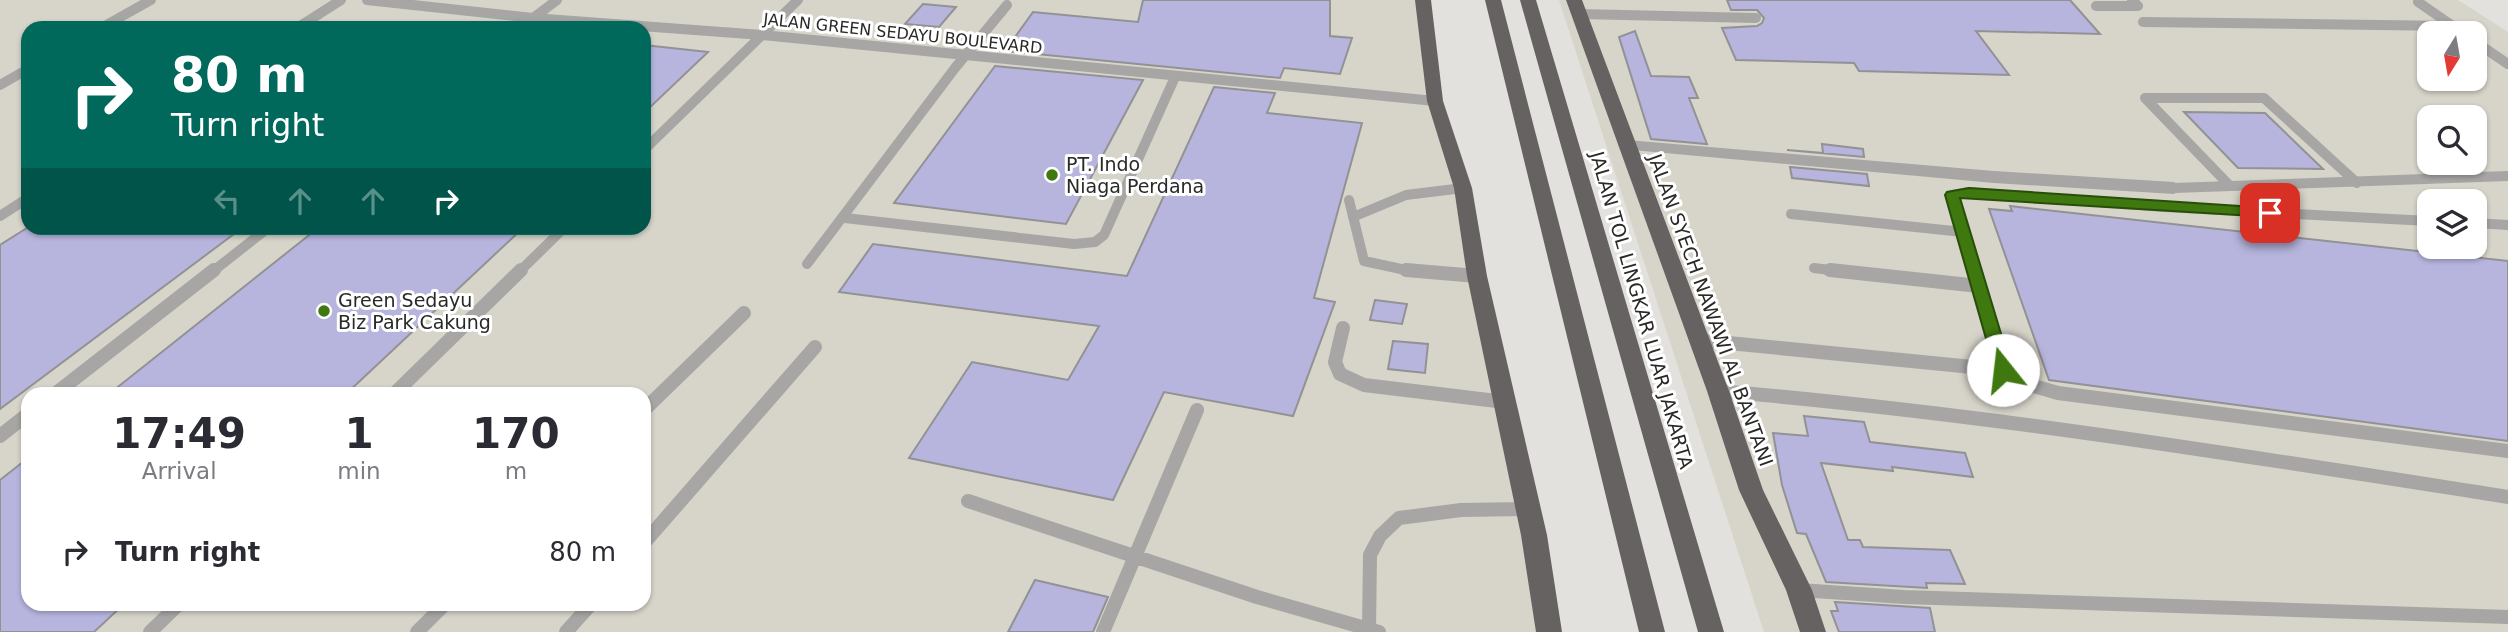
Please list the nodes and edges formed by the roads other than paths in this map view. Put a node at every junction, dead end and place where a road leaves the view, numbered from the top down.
1 (151, 0) edge
2 (341, 0) edge
3 (367, 0) edge
4 (557, 0) edge
5 (798, 0) edge
6 (1423, 0) edge
7 (1493, 0) edge
8 (1528, 0) edge
9 (2132, 0) edge
10 (2418, 2) dead end
11 (1007, 5) dead end
12 (2096, 6) dead end
13 (1577, 7) edge
14 (533, 18) junction
15 (1756, 18) dead end
16 (114, 21) edge
17 (307, 21) edge
18 (529, 21) edge
19 (573, 21) edge
20 (2446, 21) edge
21 (2143, 22) dead end
22 (2417, 26) edge
23 (651, 27) edge
24 (762, 35) junction
25 (847, 44) joint
26 (2487, 50) edge
27 (915, 51) joint
28 (962, 55) junction
29 (2508, 64) edge
30 (21, 73) edge
31 (1175, 77) junction
32 (0, 85) edge
33 (1435, 101) junction
34 (651, 143) edge
35 (1627, 145) junction
36 (2508, 176) edge
37 (2357, 183) junction
38 (2230, 186) junction
39 (1463, 188) junction
40 (2174, 188) joint
41 (1349, 200) dead end
42 (21, 202) edge
43 (1791, 214) dead end
44 (0, 216) edge
45 (1353, 217) junction
46 (845, 218) junction
47 (2417, 220) edge
48 (2487, 224) edge
49 (2508, 225) edge
50 (1963, 232) junction
51 (259, 235) edge
52 (557, 235) edge
53 (807, 264) dead end
54 (1814, 268) dead end
55 (1477, 276) junction
56 (1979, 286) junction
57 (744, 313) dead end
58 (1343, 328) dead end
59 (1698, 340) junction
60 (816, 347) dead end
61 (2003, 370) junction
62 (64, 387) edge
63 (401, 387) edge
64 (1718, 391) junction
65 (1505, 402) junction
66 (651, 403) edge
67 (1197, 410) dead end
68 (21, 420) edge
69 (0, 436) edge
70 (2508, 451) edge
71 (2508, 497) edge
72 (968, 501) dead end
73 (1528, 509) junction
74 (651, 535) edge
75 (1134, 556) junction
76 (1799, 590) junction
77 (171, 611) edge
78 (438, 611) edge
79 (585, 611) edge
80 (2508, 617) edge
81 (1374, 631) edge
82 (150, 632) edge
83 (416, 632) edge
84 (566, 632) edge
85 (1103, 632) edge
86 (1549, 632) edge
87 (1652, 632) edge
88 (1711, 632) edge
89 (1813, 632) edge

1 - 16 lane
2 - 17 lane
3 - 14 lane, JALAN GREEN SEDAYU BOULEVARD
4 - 14 lane
5 - 24 lane
6 - 33 highway
7 - 87 highway
8 - 88 highway, JALAN TOL LINGKAR LUAR JAKARTA
9 - 12 lane
10 - 20 lane
11 - 28 lane
13 - 15 lane
13 - 35 highway, JALAN SYECH NAWAWI AL BANTANI
14 - 18 lane
14 - 19 lane, JALAN GREEN SEDAYU BOULEVARD
21 - 22 lane
23 - 24 lane, JALAN GREEN SEDAYU BOULEVARD
24 - 25 lane, JALAN GREEN SEDAYU BOULEVARD
24 - 34 lane
25 - 27 lane, JALAN GREEN SEDAYU BOULEVARD
26 - 29 lane
27 - 28 lane, JALAN GREEN SEDAYU BOULEVARD
28 - 31 lane, JALAN GREEN SEDAYU BOULEVARD
28 - 46 lane
30 - 32 lane
31 - 33 lane, JALAN GREEN SEDAYU BOULEVARD
31 - 46 lane
33 - 39 highway
35 - 40 street
35 - 59 highway, JALAN SYECH NAWAWI AL BANTANI
36 - 37 lane
37 - 38 lane
37 - 38 lane
38 - 40 lane
39 - 45 lane
39 - 55 highway
41 - 45 lane
42 - 44 lane
43 - 50 lane
45 - 55 lane
46 - 53 lane
47 - 50 lane
48 - 49 lane
50 - 56 lane
51 - 62 lane
52 - 63 lane
54 - 56 lane
55 - 65 highway
56 - 61 lane
57 - 66 lane
58 - 65 lane
59 - 61 lane
59 - 64 highway, JALAN SYECH NAWAWI AL BANTANI
60 - 74 lane
61 - 70 lane
64 - 71 lane
64 - 76 highway, JALAN SYECH NAWAWI AL BANTANI
65 - 73 highway
67 - 75 lane
68 - 69 lane
72 - 75 lane
73 - 81 lane
73 - 86 highway
75 - 81 lane
75 - 85 lane
76 - 80 lane
76 - 89 highway, JALAN SYECH NAWAWI AL BANTANI
77 - 82 lane
78 - 83 lane
79 - 84 lane

